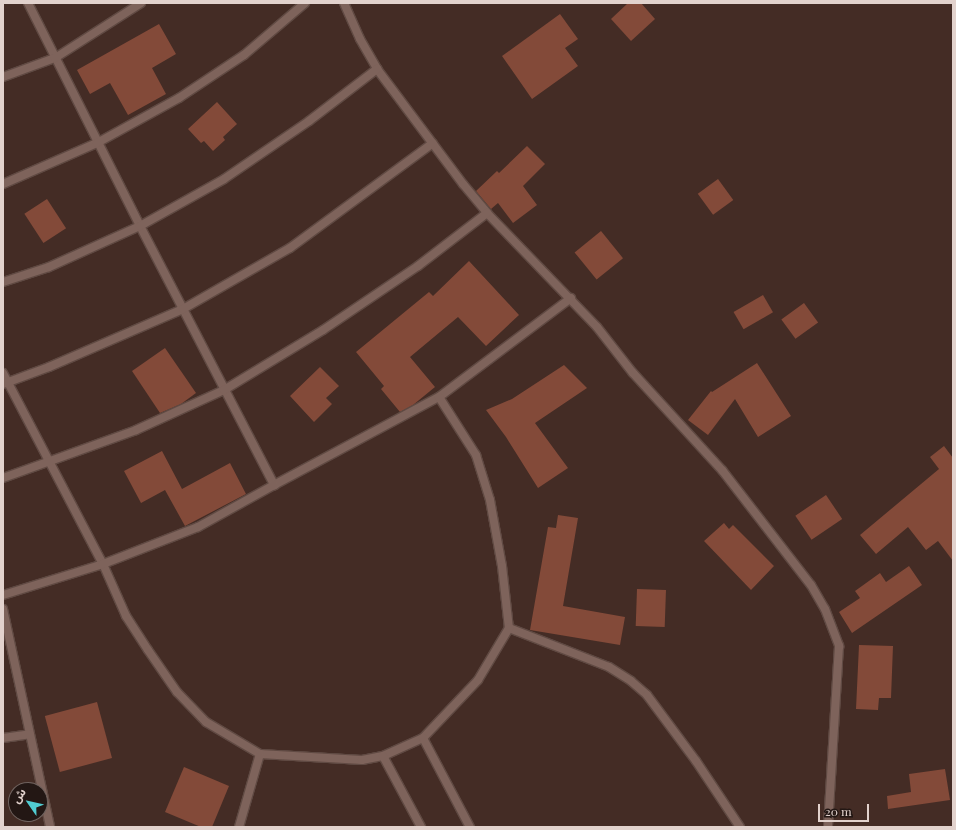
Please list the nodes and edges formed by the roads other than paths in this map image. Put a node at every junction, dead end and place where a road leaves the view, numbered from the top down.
1 (28, 3) edge
2 (141, 3) edge
3 (305, 3) edge
4 (344, 3) edge
5 (55, 58) junction
6 (377, 69) junction
7 (3, 77) edge
8 (97, 143) junction
9 (433, 143) junction
10 (3, 184) edge
11 (487, 213) junction
12 (140, 226) junction
13 (3, 282) edge
14 (571, 298) junction
15 (183, 309) junction
16 (3, 374) edge
17 (6, 384) edge
18 (224, 390) junction
19 (439, 397) junction
20 (49, 462) junction
21 (3, 478) edge
22 (274, 485) junction
23 (103, 564) junction
24 (3, 595) edge
25 (3, 609) edge
26 (509, 628) junction
27 (30, 734) junction
28 (3, 738) edge
29 (423, 738) junction
30 (260, 754) junction
31 (383, 756) junction
32 (50, 827) edge
33 (239, 827) edge
34 (421, 827) edge
35 (470, 827) edge
36 (740, 827) edge
37 (828, 827) edge

1 - 5 street
2 - 5 street
3 - 8 street
4 - 6 street
5 - 7 street
5 - 8 street
6 - 9 street
6 - 12 street
8 - 10 street
8 - 12 street
9 - 11 street
9 - 15 street
11 - 14 street
11 - 18 street
12 - 13 street
12 - 15 street
14 - 19 street
14 - 37 street
15 - 17 street
15 - 18 street
16 - 17 street
17 - 20 street
18 - 20 street
18 - 22 street
19 - 22 street
19 - 26 street
20 - 21 street
20 - 23 street
22 - 23 street
23 - 24 street
23 - 30 street
25 - 27 street
26 - 29 street
26 - 36 street
27 - 28 street
27 - 32 street
29 - 31 street
29 - 35 street
30 - 31 street
30 - 33 street
31 - 34 street

